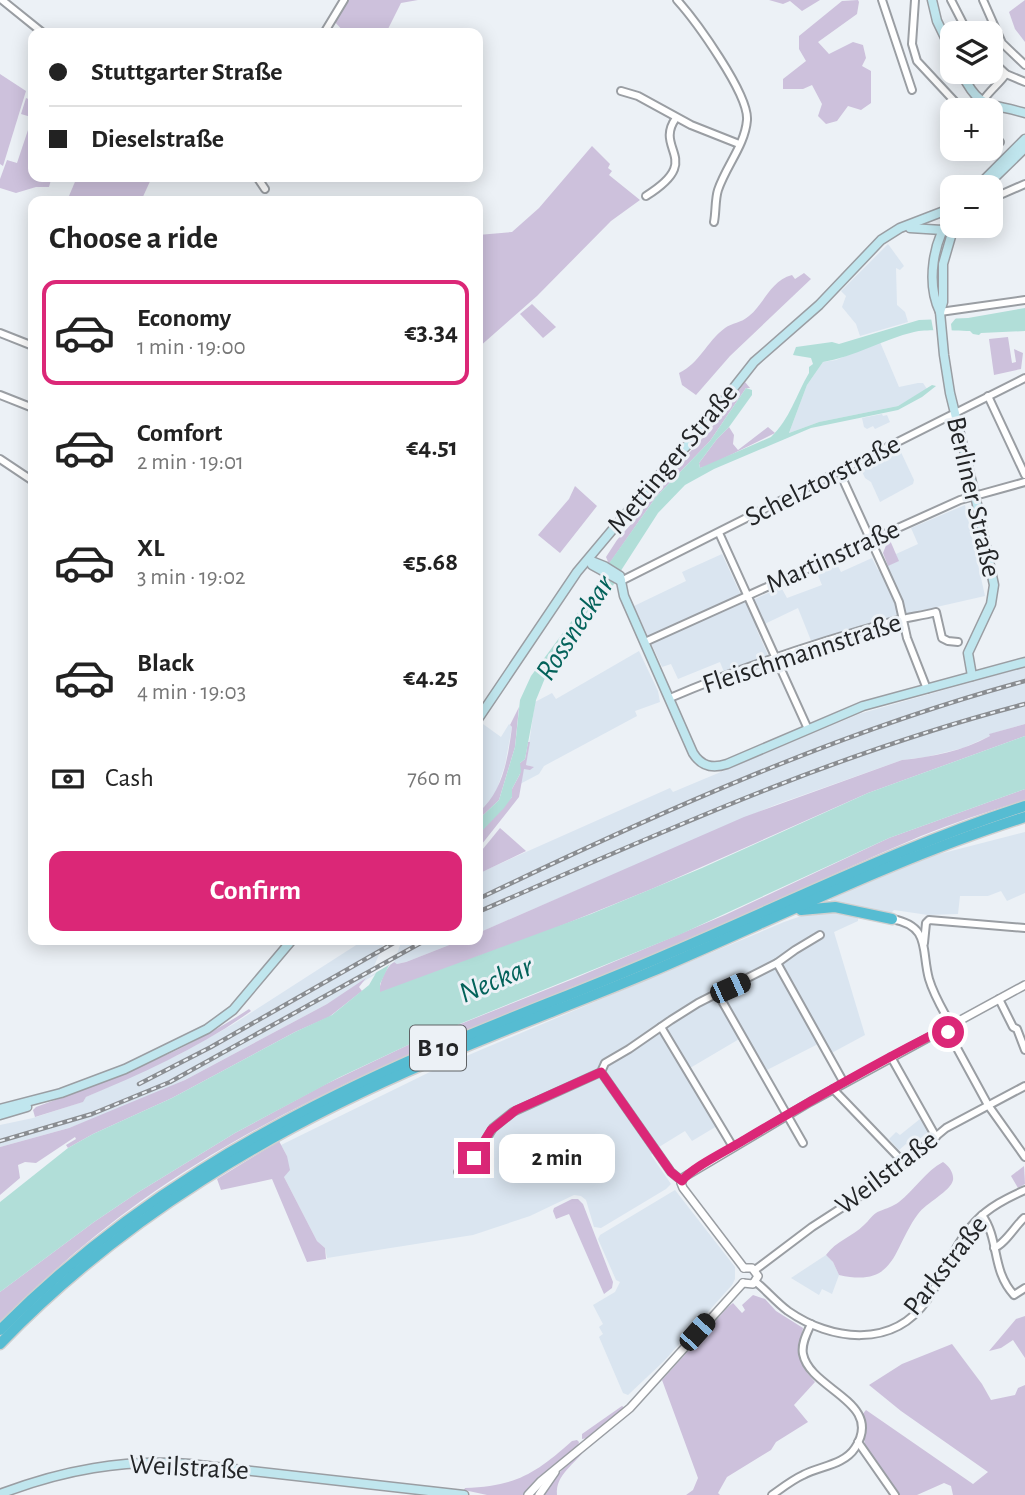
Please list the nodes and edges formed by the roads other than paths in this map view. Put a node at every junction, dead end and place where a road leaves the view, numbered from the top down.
1 (2, 0) edge
2 (344, 0) edge
3 (677, 0) edge
4 (882, 0) edge
5 (915, 0) edge
6 (932, 0) edge
7 (951, 0) edge
8 (983, 0) edge
9 (962, 21) edge
10 (940, 27) edge
11 (37, 28) edge
12 (327, 28) edge
13 (1025, 65) edge
14 (1003, 71) edge
15 (1006, 74) junction
16 (1025, 82) edge
17 (967, 84) edge
18 (912, 90) dead end
19 (621, 91) dead end
20 (951, 98) edge
21 (978, 98) edge
22 (983, 98) edge
23 (1003, 109) edge
24 (1025, 113) edge
25 (676, 118) junction
26 (1025, 139) edge
27 (739, 144) junction
28 (1025, 148) edge
29 (989, 175) edge
30 (997, 175) edge
31 (1025, 184) edge
32 (1003, 194) edge
33 (646, 196) dead end
34 (940, 213) edge
35 (927, 219) junction
36 (714, 222) dead end
37 (940, 222) edge
38 (919, 227) junction
39 (940, 228) edge
40 (900, 229) junction
41 (943, 238) edge
42 (947, 238) edge
43 (936, 248) junction
44 (1025, 300) edge
45 (940, 315) junction
46 (0, 333) edge
47 (28, 344) edge
48 (1025, 378) edge
49 (0, 395) edge
50 (988, 396) junction
51 (28, 406) edge
52 (955, 414) junction
53 (0, 459) edge
54 (839, 472) junction
55 (1025, 475) edge
56 (28, 478) edge
57 (1025, 482) edge
58 (975, 495) junction
59 (719, 533) junction
60 (871, 539) junction
61 (601, 544) junction
62 (589, 560) junction
63 (602, 569) junction
64 (619, 579) junction
65 (748, 596) junction
66 (904, 619) junction
67 (645, 642) junction
68 (958, 642) dead end
69 (776, 658) junction
70 (1025, 662) edge
71 (972, 676) junction
72 (927, 689) junction
73 (670, 698) junction
74 (483, 712) edge
75 (807, 729) junction
76 (1025, 805) edge
77 (1025, 818) edge
78 (780, 915) junction
79 (892, 919) joint
80 (1025, 928) edge
81 (820, 934) dead end
82 (924, 943) junction
83 (288, 945) edge
84 (777, 963) junction
85 (1025, 985) edge
86 (718, 994) junction
87 (999, 999) junction
88 (948, 1026) junction
89 (661, 1027) junction
90 (1025, 1050) edge
91 (891, 1057) junction
92 (601, 1072) junction
93 (844, 1083) junction
94 (1025, 1086) edge
95 (833, 1088) junction
96 (61, 1093) junction
97 (988, 1105) junction
98 (0, 1109) edge
99 (0, 1115) edge
100 (787, 1115) junction
101 (936, 1137) junction
102 (803, 1143) dead end
103 (733, 1147) junction
104 (1025, 1157) edge
105 (905, 1164) junction
106 (457, 1172) dead end
107 (682, 1181) junction
108 (1025, 1190) edge
109 (982, 1215) junction
110 (1024, 1218) edge
111 (994, 1248) junction
112 (744, 1268) junction
113 (755, 1270) junction
114 (756, 1282) junction
115 (743, 1283) junction
116 (1025, 1288) edge
117 (811, 1324) junction
118 (0, 1330) edge
119 (0, 1344) edge
120 (858, 1442) junction
121 (557, 1468) junction
122 (0, 1494) edge
123 (464, 1495) edge
124 (528, 1495) edge
125 (540, 1495) edge
126 (772, 1495) edge
127 (895, 1495) edge

1 - 11 street
2 - 12 street
3 - 27 street
4 - 18 street
5 - 20 street
6 - 10 main road
7 - 9 street
8 - 13 street
14 - 15 street
15 - 16 street
15 - 22 street
17 - 21 main road
19 - 25 street
23 - 24 main road
25 - 27 street
25 - 33 street
26 - 29 main road
27 - 36 street
28 - 30 main road
31 - 32 street
34 - 35 main road, Mettinger Straße
35 - 37 main road
35 - 40 main road, Mettinger Straße
38 - 39 main road, Mettinger Straße
38 - 40 main road, Mettinger Straße
38 - 43 main road
40 - 61 main road, Mettinger Straße
41 - 43 main road, Berliner Straße
42 - 45 main road, Berliner Straße
43 - 45 main road, Berliner Straße
44 - 45 street
45 - 52 main road, Berliner Straße
46 - 47 street
48 - 50 street, Schelztorstraße
49 - 51 street
50 - 52 street, Schelztorstraße
50 - 55 street
52 - 54 street, Schelztorstraße
52 - 58 main road, Berliner Straße
53 - 56 street
54 - 59 street, Schelztorstraße
54 - 60 street
57 - 58 street, Martinstraße
58 - 60 street, Martinstraße
58 - 71 main road, Berliner Straße
59 - 64 street, Schelztorstraße
59 - 65 street
60 - 65 street, Martinstraße
60 - 66 street
61 - 62 main road, Mettinger Straße
61 - 63 main road
62 - 63 main road
62 - 74 main road, Mettinger Straße
63 - 64 main road
64 - 67 main road
65 - 67 street, Martinstraße
65 - 69 street
66 - 68 street, Fleischmannstraße
66 - 69 street, Fleischmannstraße
66 - 72 street
67 - 73 main road
69 - 73 street, Fleischmannstraße
69 - 75 street
70 - 71 main road
71 - 72 main road
72 - 75 main road
73 - 75 main road
76 - 118 highway, B 10
77 - 78 highway, B 10
78 - 79 highway
78 - 119 highway, B 10
79 - 82 street
80 - 82 street
81 - 84 street
82 - 88 street
83 - 96 main road
84 - 86 street
84 - 93 street
85 - 87 street
86 - 89 street
86 - 100 street
87 - 88 street
87 - 90 street
88 - 91 street
88 - 97 street
89 - 92 street
89 - 103 street
91 - 93 street
91 - 101 street
92 - 106 street
92 - 107 street
93 - 95 street
94 - 97 street, Weilstraße
95 - 100 street
95 - 105 street
96 - 98 main road
96 - 99 main road
97 - 101 street, Weilstraße
97 - 104 street
100 - 102 street
100 - 103 street
101 - 105 street, Weilstraße
103 - 107 street
105 - 113 street, Weilstraße
107 - 112 street
108 - 109 street, Parkstraße
109 - 111 street
109 - 117 street, Parkstraße
110 - 111 street
111 - 116 street
112 - 113 street
112 - 115 street
113 - 114 street
114 - 115 street
114 - 117 street, Parkstraße
115 - 121 street
117 - 120 street
120 - 126 street
120 - 127 street
121 - 124 street
121 - 125 street
122 - 123 main road, Weilstraße

